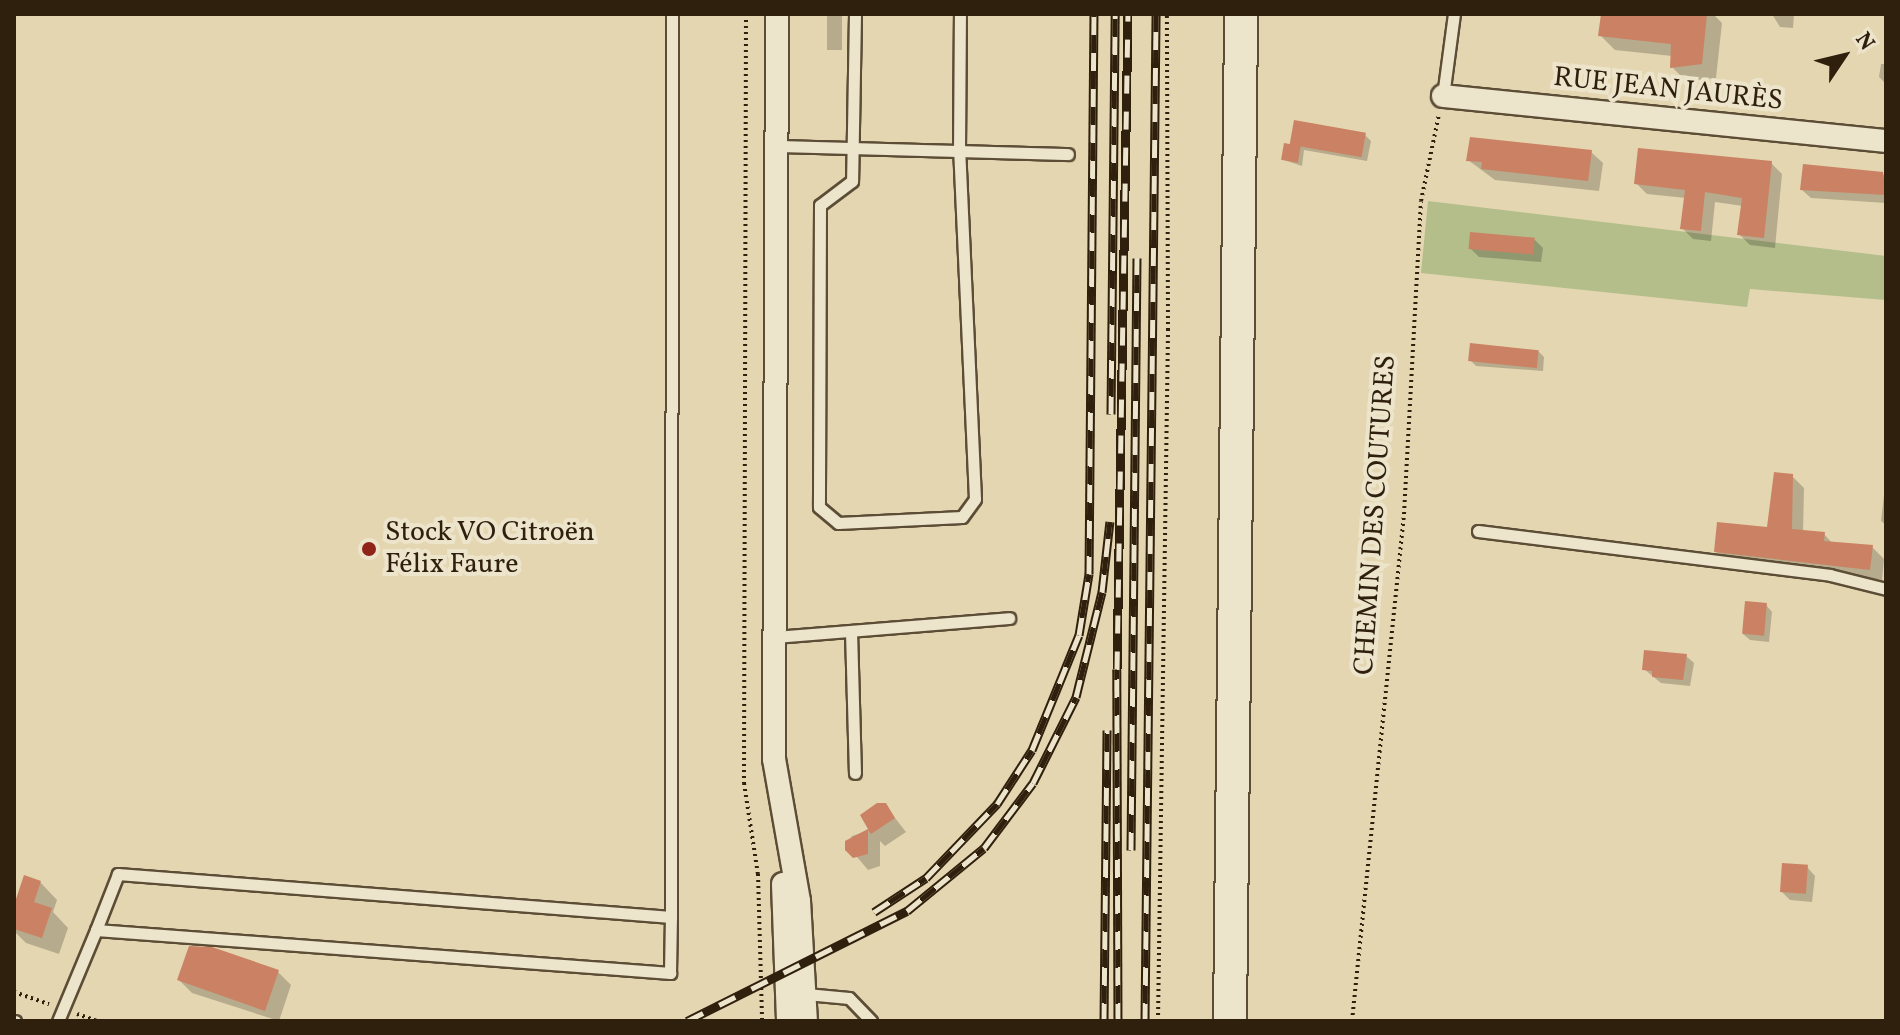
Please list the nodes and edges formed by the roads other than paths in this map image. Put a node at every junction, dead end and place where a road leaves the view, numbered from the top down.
1 (672, 14) edge
2 (777, 14) edge
3 (855, 14) edge
4 (960, 14) edge
5 (1241, 14) edge
6 (1454, 14) edge
7 (1443, 96) joint
8 (1886, 141) edge
9 (775, 145) junction
10 (854, 148) junction
11 (959, 151) junction
12 (1068, 154) dead end
13 (1478, 531) dead end
14 (1886, 589) edge
15 (1009, 618) dead end
16 (851, 631) junction
17 (774, 637) junction
18 (855, 773) dead end
19 (781, 815) junction
20 (671, 917) junction
21 (96, 930) junction
22 (806, 994) junction
23 (58, 1021) edge
24 (788, 1021) edge
25 (806, 1021) edge
26 (871, 1021) edge
27 (1230, 1021) edge

1 - 20 lane
2 - 9 street
3 - 10 lane
4 - 11 lane
5 - 27 main road
6 - 7 lane
7 - 8 street, RUE JEAN JAURÈS
9 - 10 lane
9 - 17 street
10 - 11 lane
10 - 11 lane
11 - 12 lane
13 - 14 lane
15 - 16 lane
16 - 17 lane
16 - 18 lane
17 - 19 street
19 - 22 street
19 - 24 street
20 - 21 lane
20 - 21 lane
21 - 23 lane
22 - 25 street
22 - 26 lane

